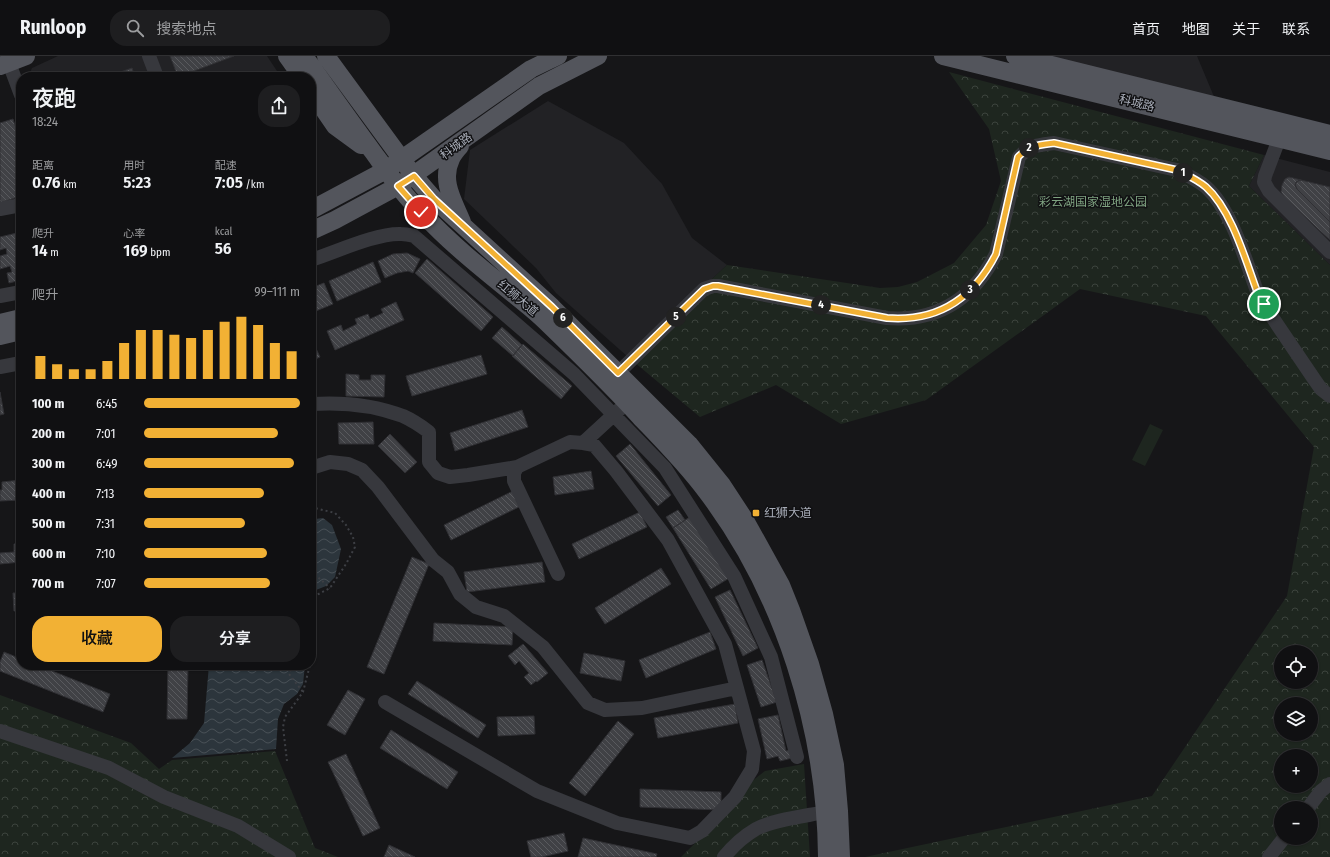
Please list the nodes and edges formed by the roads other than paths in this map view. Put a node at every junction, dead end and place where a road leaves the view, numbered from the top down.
1 (26, 56) edge
2 (149, 56) edge
3 (287, 56) edge
4 (304, 56) edge
5 (326, 56) edge
6 (338, 56) edge
7 (558, 56) edge
8 (598, 56) edge
9 (943, 56) edge
10 (1015, 56) edge
11 (5, 65) edge
12 (156, 72) edge
13 (298, 72) edge
14 (316, 72) edge
15 (316, 73) edge
16 (16, 86) edge
17 (316, 98) edge
18 (1330, 134) edge
19 (466, 138) junction
20 (1279, 139) junction
21 (390, 144) junction
22 (1330, 151) edge
23 (401, 160) junction
24 (382, 164) junction
25 (414, 176) junction
26 (398, 186) junction
27 (16, 206) edge
28 (316, 207) edge
29 (0, 209) edge
30 (316, 228) edge
31 (466, 230) junction
32 (1330, 252) edge
33 (316, 258) edge
34 (16, 293) edge
35 (0, 296) edge
36 (16, 319) edge
37 (0, 323) edge
38 (16, 332) edge
39 (0, 336) edge
40 (16, 363) edge
41 (0, 367) edge
42 (618, 373) junction
43 (1330, 396) edge
44 (627, 402) junction
45 (316, 404) edge
46 (613, 414) junction
47 (583, 443) junction
48 (316, 466) edge
49 (517, 467) junction
50 (558, 574) dead end
51 (737, 688) junction
52 (385, 702) dead end
53 (0, 731) edge
54 (797, 757) dead end
55 (1330, 784) edge
56 (1314, 801) edge
57 (825, 812) junction
58 (1278, 845) edge
59 (289, 857) edge
60 (724, 857) edge
61 (827, 857) edge
62 (841, 857) edge
63 (1269, 857) edge

1 - 11 main road
2 - 12 street
3 - 13 main road
4 - 14 main road, 红狮大道
5 - 21 main road, 红狮大道
6 - 21 main road
7 - 23 main road, 科城路
8 - 19 main road, 科城路
9 - 20 main road, 科城路
10 - 18 main road, 科城路
11 - 16 street
15 - 24 main road, 红狮大道
17 - 24 main road
19 - 25 main road, 科城路
19 - 31 main road
20 - 22 main road, 科城路
20 - 32 street
21 - 23 main road, 红狮大道
23 - 24 main road, 科城路
23 - 25 main road, 红狮大道
24 - 26 main road, 红狮大道
24 - 28 main road, 科城路
25 - 26 main road, 科城路
25 - 31 main road, 红狮大道
26 - 30 main road, 科城路
26 - 44 main road, 红狮大道
27 - 29 street
31 - 42 main road, 红狮大道
33 - 46 street
34 - 35 street
36 - 37 main road
38 - 39 main road
40 - 41 street
42 - 43 street
42 - 62 main road, 红狮大道
44 - 46 street
44 - 57 main road, 红狮大道
45 - 49 street
46 - 47 street
46 - 54 street
47 - 49 street
47 - 51 street
48 - 51 street
49 - 50 street
51 - 52 street
53 - 59 street
55 - 56 street
57 - 60 street
57 - 61 main road, 红狮大道
58 - 63 street

